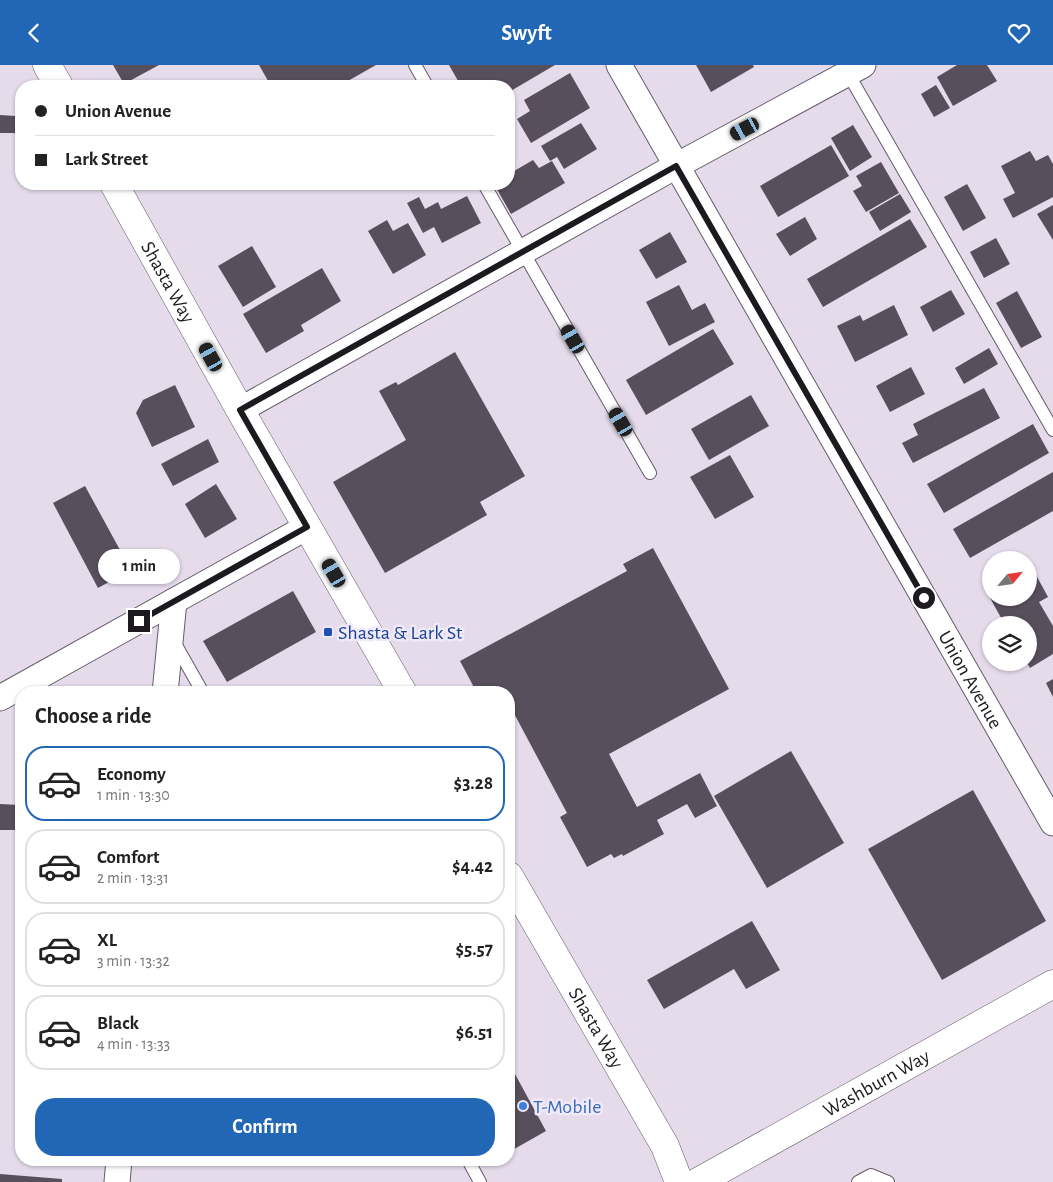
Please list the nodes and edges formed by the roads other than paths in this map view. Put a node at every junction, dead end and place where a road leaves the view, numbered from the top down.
1 (47, 65) edge
2 (415, 65) edge
3 (619, 65) edge
4 (851, 68) edge
5 (56, 80) edge
6 (424, 80) edge
7 (676, 166) junction
8 (117, 190) edge
9 (487, 190) edge
10 (522, 252) junction
11 (240, 410) junction
12 (1053, 430) edge
13 (650, 473) dead end
14 (307, 527) junction
15 (174, 601) junction
16 (171, 635) junction
17 (22, 686) edge
18 (166, 686) edge
19 (199, 686) edge
20 (399, 686) edge
21 (15, 690) edge
22 (0, 698) edge
23 (1053, 823) edge
24 (515, 886) edge
25 (1053, 984) edge
26 (118, 1166) edge
27 (471, 1166) edge
28 (117, 1182) edge
29 (480, 1182) edge
30 (679, 1182) edge
31 (698, 1182) edge
32 (858, 1182) edge
33 (888, 1182) edge

1 - 5 main road
2 - 6 lane
3 - 7 street, Union Avenue
4 - 7 street
4 - 12 lane
7 - 10 street
7 - 23 street, Union Avenue
8 - 11 main road, Shasta Way
9 - 10 lane
10 - 11 street
10 - 13 lane
11 - 14 main road, Shasta Way
14 - 15 street
14 - 20 main road, Shasta Way
15 - 16 street
15 - 17 street
16 - 18 street
16 - 19 lane
21 - 22 street
24 - 30 main road, Shasta Way
25 - 31 main road, Washburn Way
26 - 28 street
27 - 29 lane
32 - 33 lane

